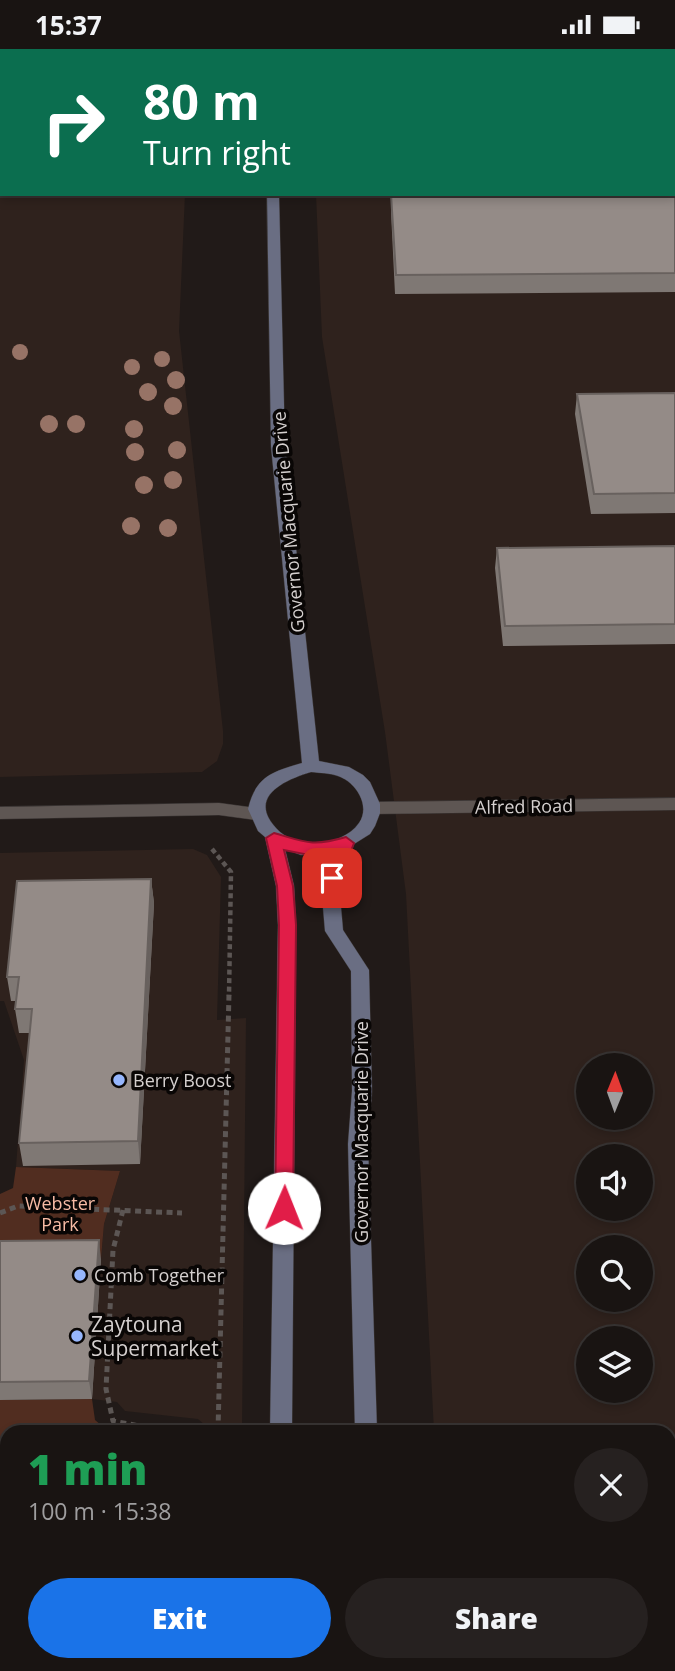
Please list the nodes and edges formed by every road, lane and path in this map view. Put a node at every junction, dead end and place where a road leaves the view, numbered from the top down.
1 (272, 196) edge
2 (311, 766) junction
3 (675, 804) edge
4 (373, 808) junction
5 (0, 813) edge
6 (256, 814) junction
7 (274, 838) junction
8 (346, 843) junction
9 (212, 849) dead end
10 (123, 1210) junction
11 (0, 1213) edge
12 (182, 1213) dead end
13 (135, 1425) edge
14 (218, 1425) edge
15 (281, 1425) edge
16 (366, 1425) edge

1 - 2 main road, Governor Macquarie Drive
2 - 4 main road
2 - 6 main road
3 - 4 street, Alfred Road
4 - 8 main road
5 - 6 street
6 - 7 main road
7 - 8 main road
7 - 15 main road
8 - 16 main road, Governor Macquarie Drive
9 - 14 path
10 - 11 path
10 - 12 path
10 - 13 path

